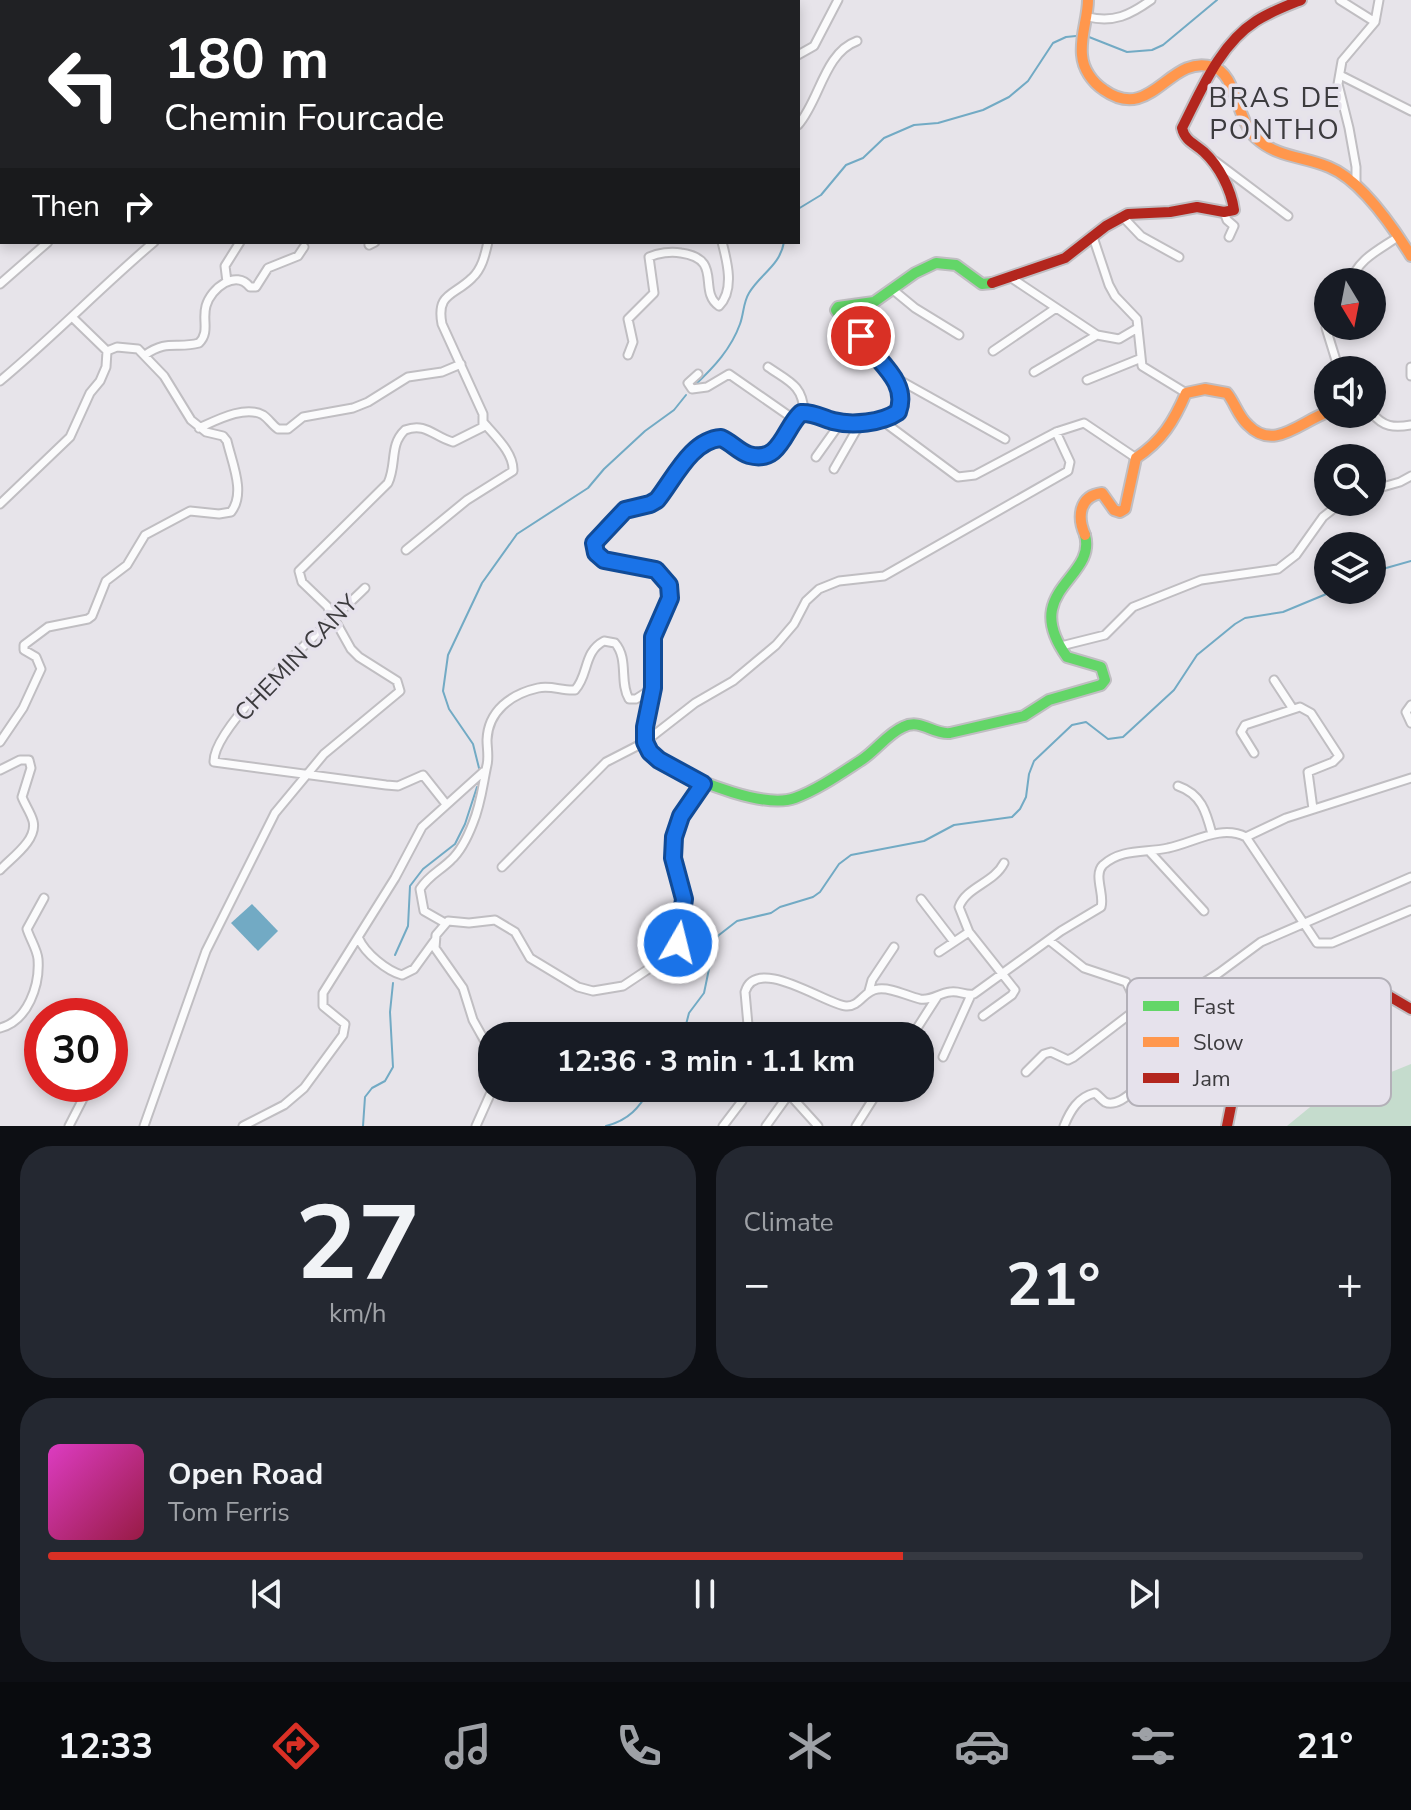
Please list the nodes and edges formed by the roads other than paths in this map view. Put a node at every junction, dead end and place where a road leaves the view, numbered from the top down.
1 (838, 0) edge
2 (1088, 0) edge
3 (1151, 0) edge
4 (1301, 0) edge
5 (1340, 0) edge
6 (1379, 0) edge
7 (1088, 17) junction
8 (1375, 22) junction
9 (857, 41) dead end
10 (800, 54) edge
11 (1214, 66) junction
12 (1340, 75) junction
13 (1411, 111) edge
14 (800, 122) edge
15 (1210, 157) junction
16 (1356, 187) junction
17 (1224, 212) junction
18 (1122, 216) junction
19 (1288, 216) dead end
20 (1399, 236) junction
21 (1093, 237) junction
22 (1229, 237) dead end
23 (46, 244) edge
24 (152, 244) edge
25 (239, 244) edge
26 (488, 244) edge
27 (722, 244) edge
28 (304, 247) dead end
29 (1410, 253) edge
30 (1179, 257) dead end
31 (1357, 268) edge
32 (1010, 277) junction
33 (227, 282) junction
34 (0, 284) edge
35 (892, 289) junction
36 (1056, 308) junction
37 (72, 317) junction
38 (1136, 329) junction
39 (959, 335) dead end
40 (1097, 335) junction
41 (107, 351) junction
42 (993, 351) dead end
43 (145, 355) junction
44 (628, 355) dead end
45 (1139, 359) junction
46 (461, 364) junction
47 (768, 367) dead end
48 (1034, 372) dead end
49 (698, 374) dead end
50 (894, 377) junction
51 (1087, 380) dead end
52 (0, 381) edge
53 (1186, 393) junction
54 (799, 416) junction
55 (1314, 417) edge
56 (880, 419) junction
57 (841, 422) junction
58 (861, 422) junction
59 (484, 423) junction
60 (1386, 425) edge
61 (1411, 425) edge
62 (199, 428) junction
63 (1056, 432) junction
64 (1005, 439) dead end
65 (816, 457) dead end
66 (1136, 458) junction
67 (834, 469) dead end
68 (1411, 476) edge
69 (1386, 486) edge
70 (0, 504) edge
71 (1324, 516) edge
72 (406, 550) dead end
73 (365, 588) dead end
74 (333, 620) junction
75 (1061, 646) junction
76 (1274, 680) dead end
77 (653, 688) junction
78 (1411, 705) edge
79 (1293, 709) junction
80 (1411, 723) edge
81 (0, 742) edge
82 (645, 742) junction
83 (1254, 753) dead end
84 (0, 770) edge
85 (483, 772) junction
86 (308, 775) junction
87 (1411, 778) edge
88 (703, 784) junction
89 (1178, 786) dead end
90 (446, 804) junction
91 (1313, 809) junction
92 (1212, 834) junction
93 (1246, 837) junction
94 (1149, 851) junction
95 (1004, 863) dead end
96 (502, 867) dead end
97 (0, 870) edge
98 (1411, 877) edge
99 (44, 898) dead end
100 (921, 899) dead end
101 (1411, 910) edge
102 (1204, 911) dead end
103 (445, 923) junction
104 (1304, 924) junction
105 (969, 932) junction
106 (359, 939) junction
107 (435, 940) junction
108 (1050, 941) junction
109 (954, 942) junction
110 (894, 947) dead end
111 (939, 952) dead end
112 (1004, 973) junction
113 (1211, 978) edge
114 (1127, 984) edge
115 (869, 991) junction
116 (971, 995) junction
117 (937, 997) junction
118 (1391, 997) edge
119 (1411, 1009) edge
120 (983, 1016) dead end
121 (1127, 1016) edge
122 (748, 1022) edge
123 (921, 1022) edge
124 (0, 1028) edge
125 (478, 1029) edge
126 (943, 1057) dead end
127 (1026, 1072) dead end
128 (1127, 1096) edge
129 (81, 1102) edge
130 (487, 1102) edge
131 (741, 1102) edge
132 (871, 1102) edge
133 (1231, 1106) edge
134 (725, 1125) edge
135 (69, 1126) edge
136 (144, 1126) edge
137 (243, 1126) edge
138 (476, 1126) edge
139 (766, 1126) edge
140 (818, 1126) edge
141 (856, 1126) edge
142 (1064, 1126) edge
143 (1227, 1126) edge

1 - 10 street
2 - 7 street
3 - 7 street
4 - 11 street
5 - 8 street
6 - 8 street
7 - 11 street
8 - 12 street
9 - 14 street
11 - 15 street
11 - 16 street
12 - 13 street
12 - 16 street
15 - 17 street
15 - 19 street
16 - 20 street
17 - 18 street
17 - 22 street
18 - 21 street
18 - 30 street
20 - 29 street
20 - 31 street
21 - 32 street
21 - 38 street
23 - 34 street
24 - 37 street
25 - 33 street
26 - 46 street
27 - 44 street
28 - 33 street
32 - 35 street
32 - 36 street
33 - 43 street
35 - 39 street
35 - 50 street
36 - 40 street
36 - 42 street
37 - 41 street
37 - 52 street
38 - 40 street
38 - 45 street
40 - 48 street
41 - 43 street
41 - 70 street
43 - 62 street
45 - 51 street
45 - 53 street
46 - 59 street
46 - 62 street
47 - 54 street
49 - 54 street
50 - 56 street
50 - 64 street
53 - 55 street
53 - 66 street
54 - 57 street
54 - 77 street
56 - 58 street
56 - 63 street
57 - 58 street
57 - 65 street
58 - 67 street
59 - 72 street
59 - 74 street
60 - 61 street
62 - 81 street
63 - 66 street
63 - 82 street
66 - 75 street
68 - 69 street
71 - 75 street
73 - 74 street, CHEMIN CANY
74 - 86 street
74 - 86 street, CHEMIN CANY
75 - 88 street
76 - 79 street
77 - 82 street
77 - 85 street
78 - 80 street
79 - 83 street
79 - 91 street
82 - 88 street
82 - 96 street
84 - 97 street
85 - 90 street
85 - 103 street
86 - 90 street, CHEMIN CANY
86 - 136 street
87 - 91 street
88 - 103 street
89 - 92 street
90 - 106 street
91 - 93 street
92 - 93 street
92 - 94 street
93 - 104 street
94 - 102 street
94 - 108 street
95 - 105 street
98 - 104 street
99 - 124 street
100 - 109 street
101 - 104 street
103 - 107 street
104 - 113 street
105 - 109 street
105 - 112 street
106 - 107 street
106 - 137 street
107 - 125 street
108 - 112 street
108 - 114 street
109 - 111 street
110 - 115 street
112 - 116 street
112 - 120 street
115 - 117 street
115 - 122 street
116 - 117 street
116 - 126 street
117 - 123 street
118 - 119 street
121 - 127 street
128 - 142 street
129 - 135 street
130 - 138 street
131 - 134 street
132 - 141 street
133 - 143 street
139 - 140 street

